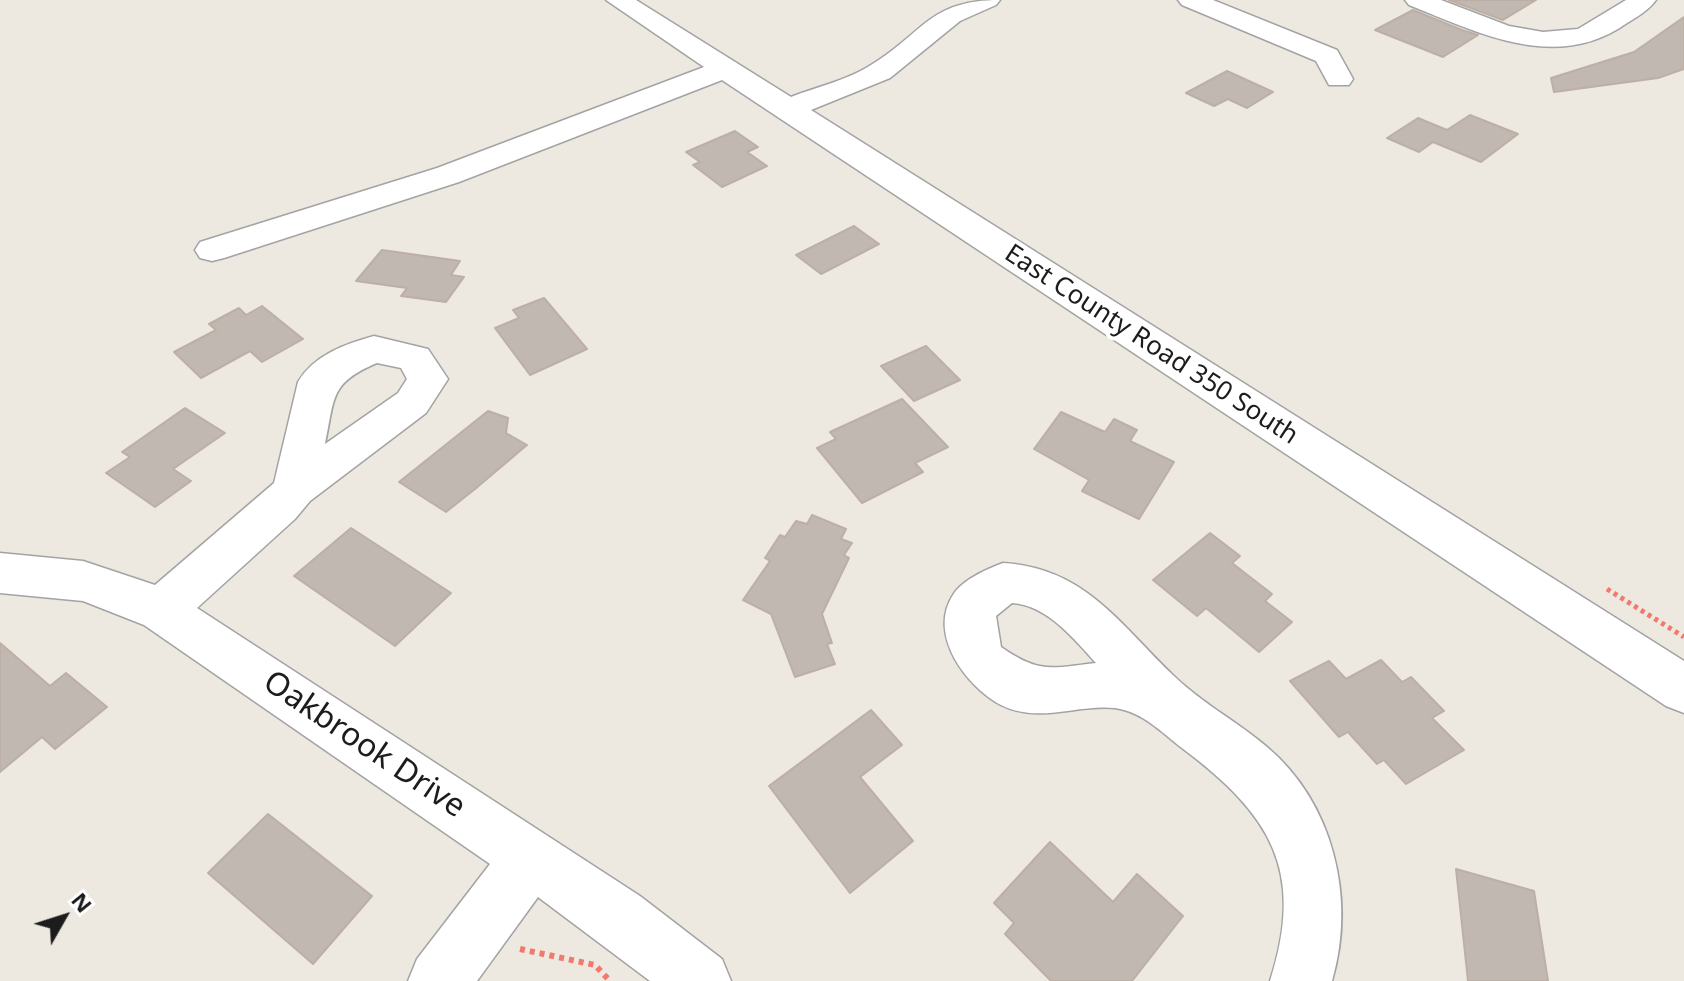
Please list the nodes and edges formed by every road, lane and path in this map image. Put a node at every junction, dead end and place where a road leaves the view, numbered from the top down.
1 (619, 0) edge
2 (987, 0) edge
3 (1191, 0) edge
4 (1418, 0) edge
5 (1643, 0) edge
6 (948, 8) edge
7 (725, 69) junction
8 (1339, 79) dead end
9 (778, 103) junction
10 (212, 250) dead end
11 (294, 489) dead end
12 (0, 573) edge
13 (161, 610) junction
14 (1684, 689) edge
15 (1162, 699) dead end
16 (531, 857) junction
17 (454, 961) edge
18 (610, 981) edge
19 (700, 981) edge
20 (1301, 981) edge

1 - 7 street, East County Road 350 South
2 - 6 street
3 - 8 street
4 - 5 street
6 - 9 street
7 - 9 street, East County Road 350 South
7 - 10 street
9 - 14 street, East County Road 350 South
11 - 13 street
12 - 13 street, Oakbrook Drive
13 - 16 street, Oakbrook Drive
15 - 20 street
16 - 17 street
16 - 19 street, Oakbrook Drive
17 - 18 path

